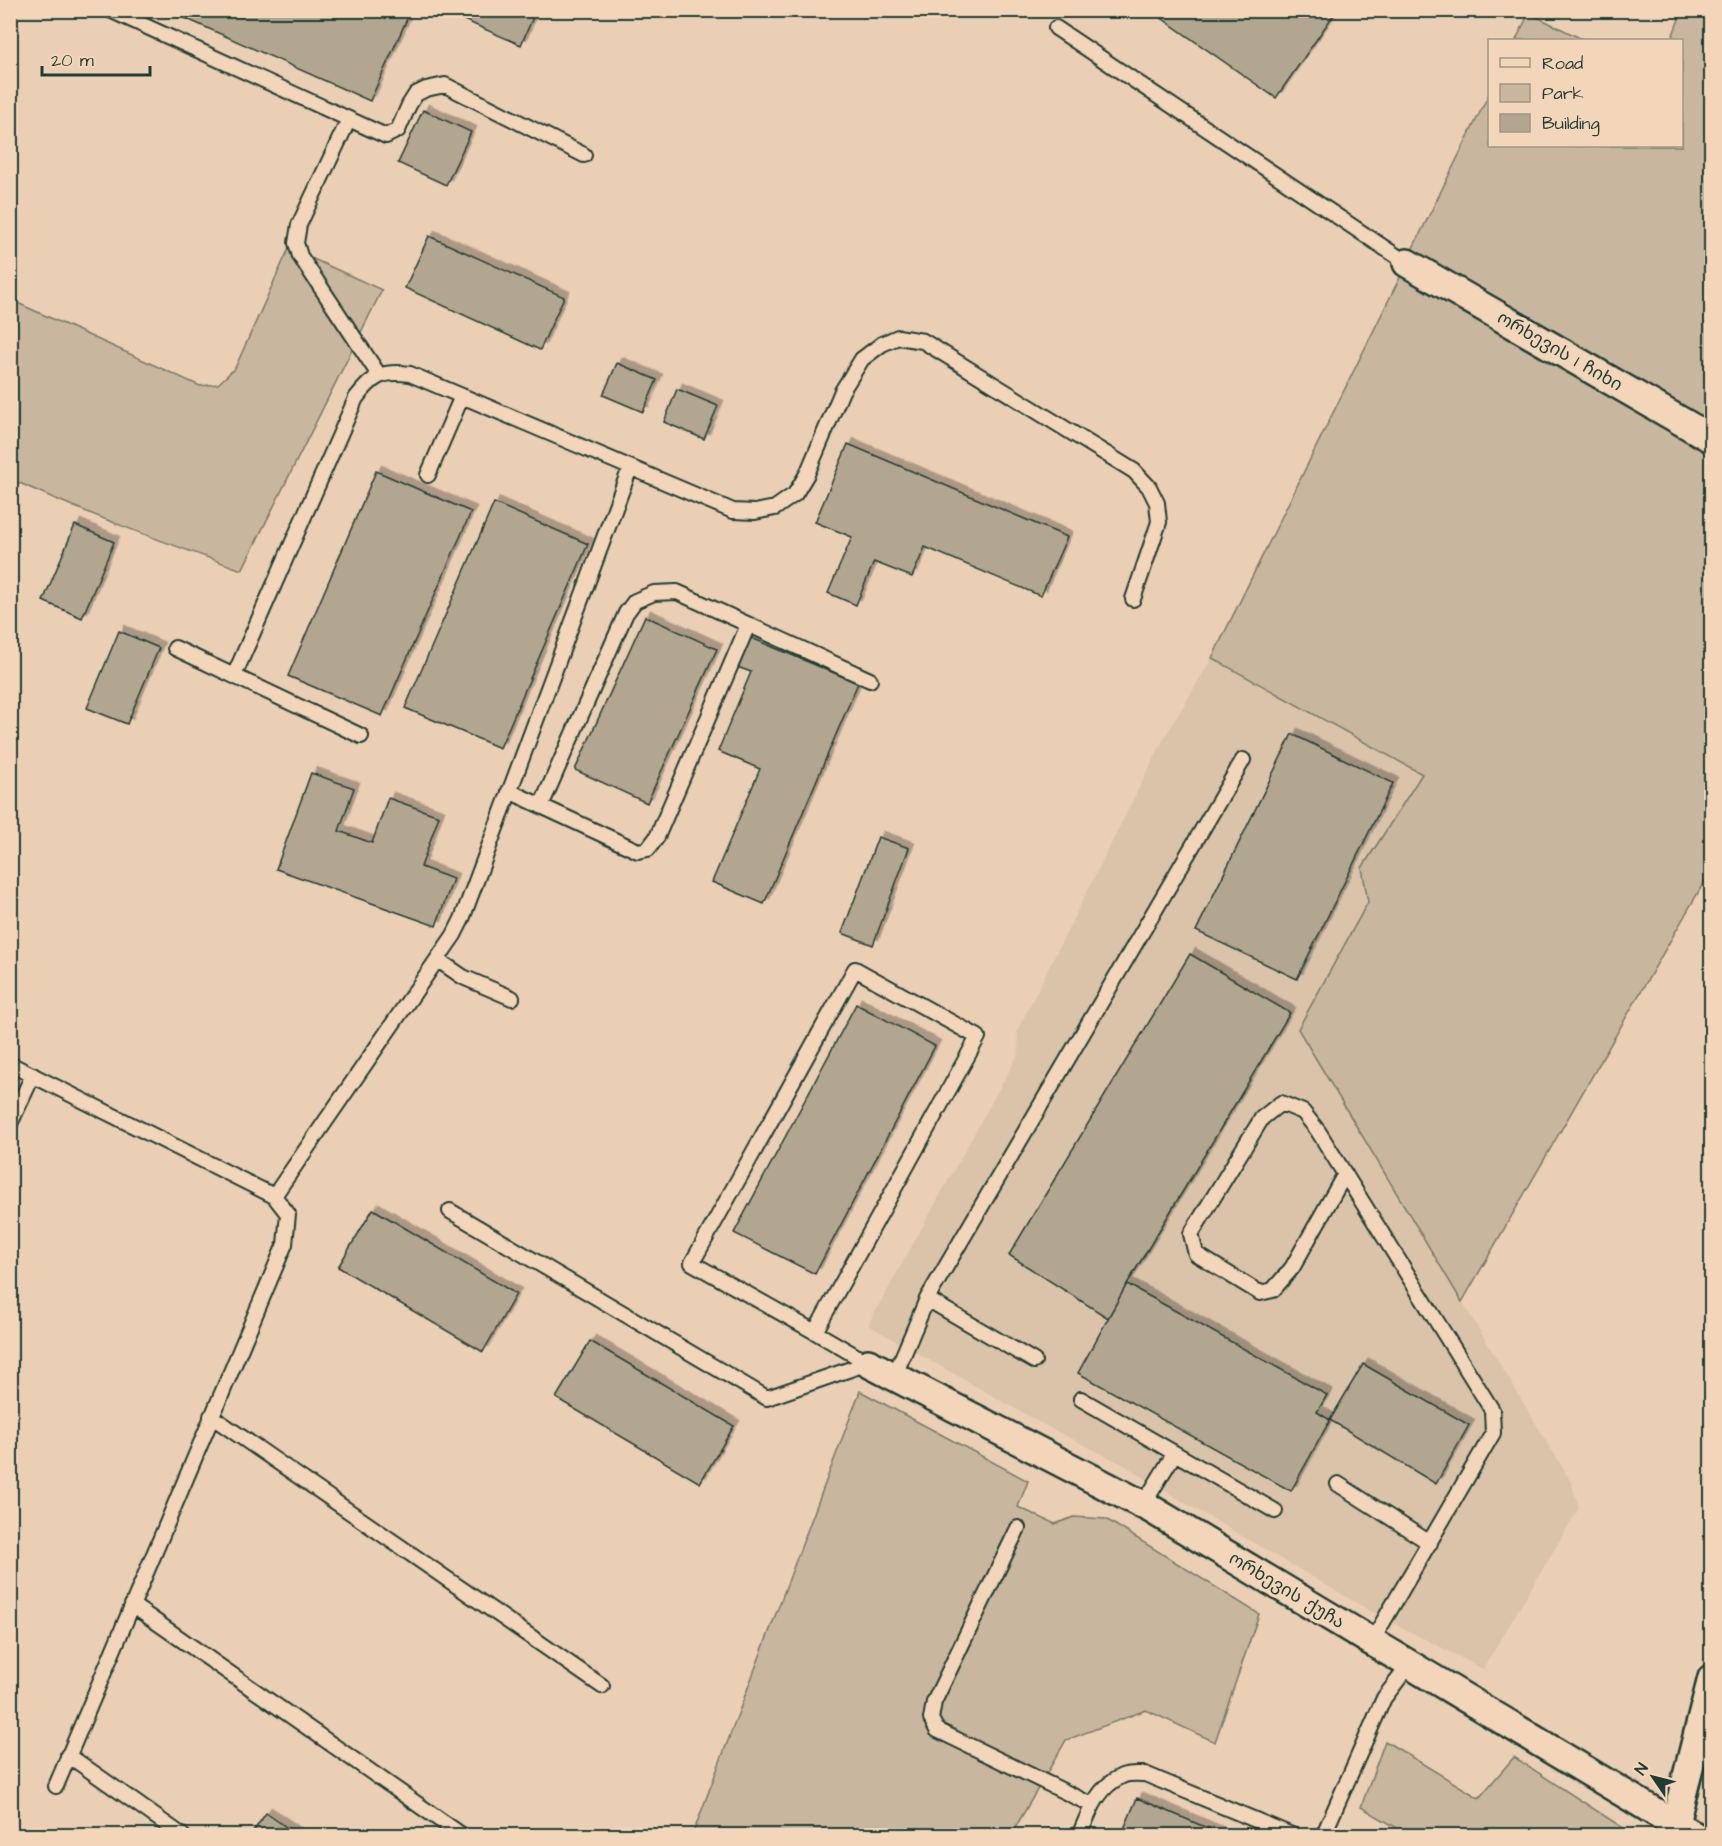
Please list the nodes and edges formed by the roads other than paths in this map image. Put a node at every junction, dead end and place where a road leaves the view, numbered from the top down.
1 (110, 10) edge
2 (1056, 28) dead end
3 (349, 119) junction
4 (584, 155) dead end
5 (1407, 263) joint
6 (379, 375) junction
7 (462, 396) junction
8 (1712, 439) edge
9 (630, 468) junction
10 (428, 476) dead end
11 (1133, 599) dead end
12 (748, 625) junction
13 (175, 648) dead end
14 (234, 676) junction
15 (870, 680) dead end
16 (361, 736) dead end
17 (1243, 760) dead end
18 (509, 791) junction
19 (541, 806) junction
20 (438, 960) junction
21 (512, 998) dead end
22 (10, 1064) edge
23 (33, 1075) junction
24 (10, 1124) edge
25 (1345, 1174) junction
26 (274, 1196) junction
27 (450, 1211) dead end
28 (927, 1299) junction
29 (815, 1332) junction
30 (1034, 1361) dead end
31 (868, 1363) junction
32 (894, 1377) junction
33 (1081, 1399) dead end
34 (211, 1416) junction
35 (1174, 1454) junction
36 (1338, 1484) dead end
37 (1143, 1505) junction
38 (1275, 1511) dead end
39 (1018, 1528) dead end
40 (1430, 1543) junction
41 (132, 1605) junction
42 (1372, 1641) junction
43 (1410, 1664) junction
44 (1712, 1678) edge
45 (602, 1686) dead end
46 (68, 1755) junction
47 (56, 1786) dead end
48 (1092, 1805) junction
49 (1685, 1829) edge
50 (183, 1836) edge
51 (463, 1836) edge
52 (1079, 1836) edge
53 (1294, 1836) edge
54 (1323, 1836) edge

1 - 3 lane
2 - 5 lane
3 - 4 lane
3 - 6 lane
5 - 8 street, ორხევის I ჩიხი
6 - 7 lane
6 - 14 lane
7 - 9 lane
7 - 10 lane
9 - 11 lane
9 - 18 lane
12 - 15 lane
12 - 19 lane
12 - 19 lane
13 - 14 lane
14 - 16 lane
17 - 28 lane
18 - 19 lane
18 - 20 lane
20 - 21 lane
20 - 26 lane
22 - 23 lane
23 - 24 lane
23 - 26 lane
25 - 25 lane
25 - 40 lane
26 - 34 lane
27 - 31 lane
28 - 30 lane
28 - 32 lane
29 - 29 lane
29 - 31 lane
31 - 32 street, ორხევის ქუჩა
32 - 37 street, ორხევის ქუჩა
33 - 35 lane
34 - 41 lane
34 - 45 lane
35 - 37 lane
35 - 38 lane
36 - 40 lane
37 - 42 street, ორხევის ქუჩა
39 - 48 lane
40 - 42 lane
41 - 46 lane
41 - 51 lane
42 - 43 street, ორხევის ქუჩა
43 - 49 street, ორხევის ქუჩა
43 - 54 lane
44 - 49 street
46 - 47 lane
46 - 50 lane
48 - 52 lane
48 - 53 lane

